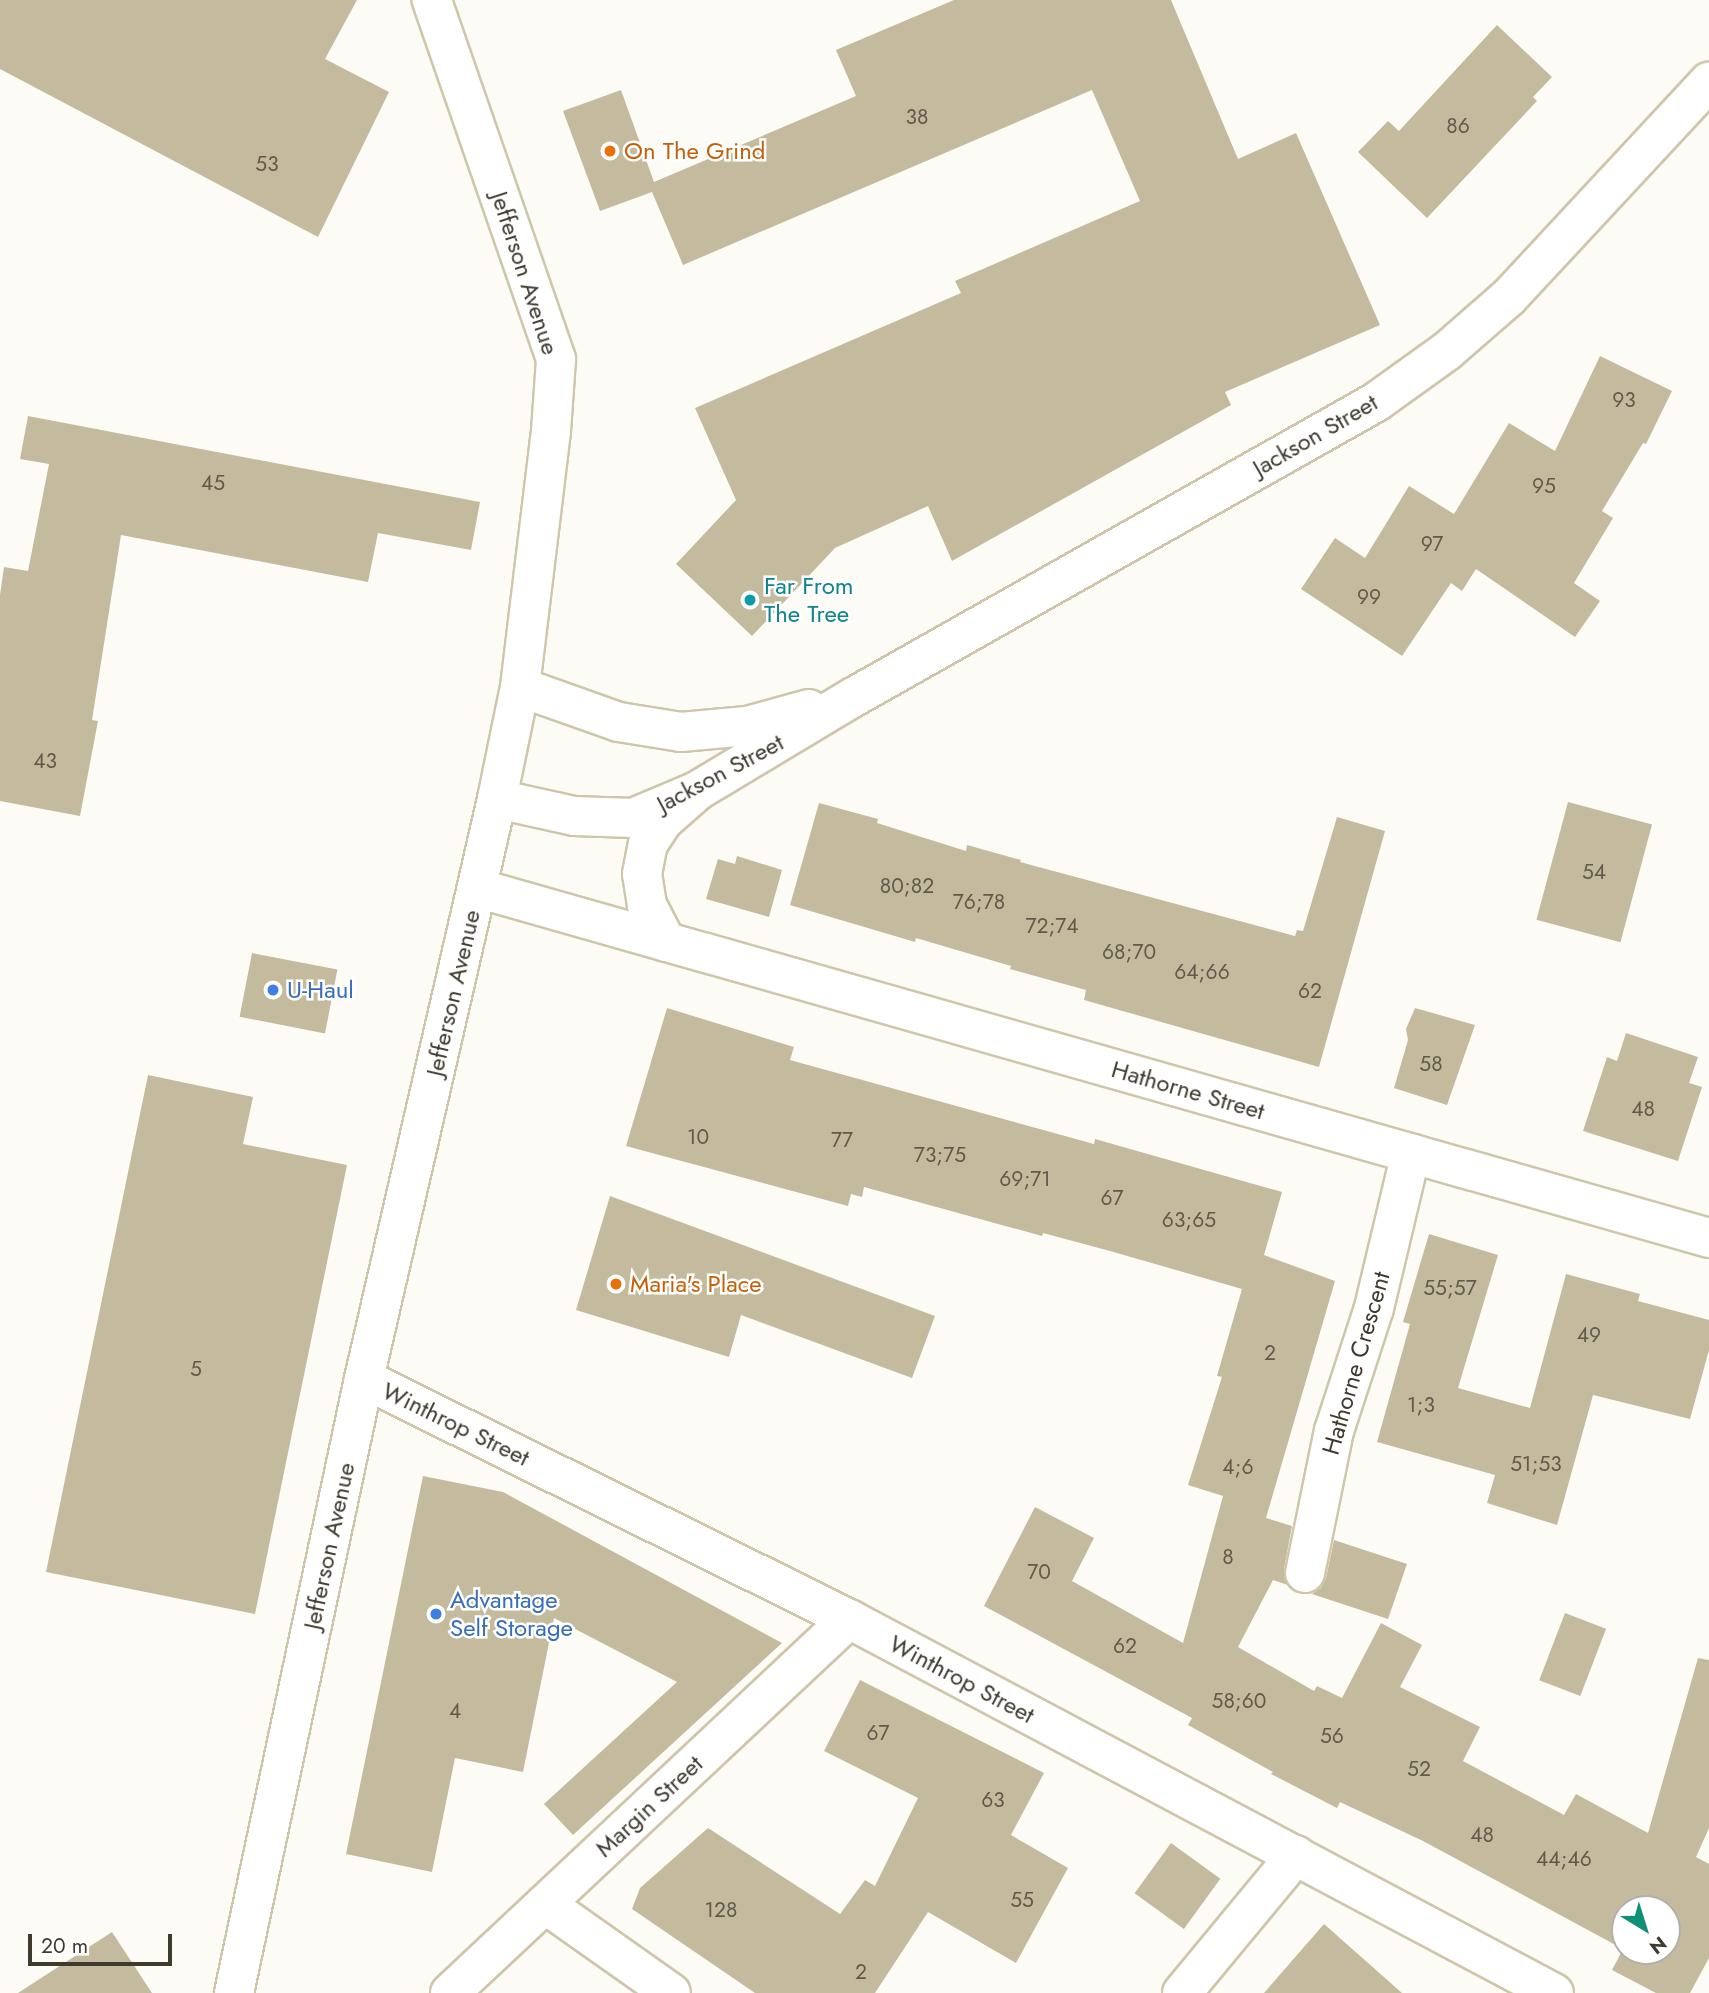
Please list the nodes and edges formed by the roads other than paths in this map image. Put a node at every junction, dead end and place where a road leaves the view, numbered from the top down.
1 (432, 0) edge
2 (1709, 82) edge
3 (520, 687) junction
4 (852, 698) junction
5 (698, 791) junction
6 (497, 799) junction
7 (477, 888) junction
8 (666, 942) junction
9 (1410, 1153) junction
10 (1709, 1238) edge
11 (364, 1379) junction
12 (1305, 1573) dead end
13 (849, 1619) junction
14 (1296, 1855) junction
15 (545, 1904) junction
16 (234, 1993) edge
17 (450, 1993) edge
18 (671, 1993) edge
19 (1182, 1993) edge
20 (1554, 1993) edge

1 - 3 street, Jefferson Avenue
2 - 4 street, Jackson Street
3 - 4 street, Jackson Street
3 - 6 street, Jefferson Avenue
4 - 5 street, Jackson Street
5 - 6 street, Jackson Street
5 - 8 street
6 - 7 street, Jefferson Avenue
7 - 8 street, Hathorne Street
7 - 11 street, Jefferson Avenue
8 - 9 street, Hathorne Street
9 - 10 street, Hathorne Street
9 - 12 street, Hathorne Crescent
11 - 13 street, Winthrop Street
11 - 16 street, Jefferson Avenue
13 - 14 street, Winthrop Street
13 - 15 street, Margin Street
14 - 19 street
14 - 20 street, Winthrop Street
15 - 17 street, Margin Street
15 - 18 street

